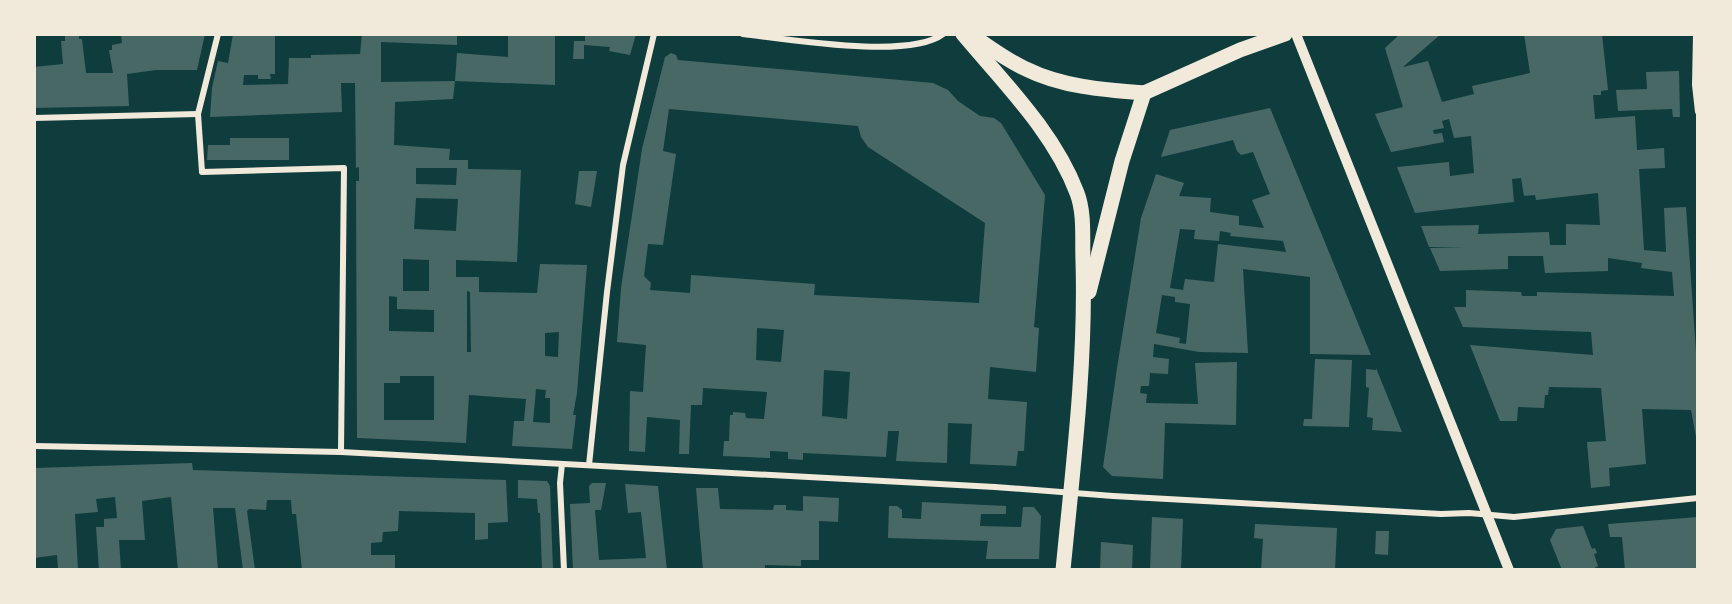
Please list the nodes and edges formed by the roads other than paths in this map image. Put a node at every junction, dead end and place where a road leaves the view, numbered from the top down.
1 (218, 34) edge
2 (654, 34) edge
3 (743, 34) edge
4 (943, 34) edge
5 (963, 34) edge
6 (970, 34) edge
7 (1286, 34) edge
8 (1296, 34) edge
9 (1696, 34) edge
10 (1144, 93) junction
11 (1698, 112) edge
12 (198, 114) junction
13 (34, 118) edge
14 (1084, 309) junction
15 (34, 446) edge
16 (341, 452) junction
17 (562, 464) junction
18 (590, 465) junction
19 (1072, 493) junction
20 (1698, 498) edge
21 (1487, 514) junction
22 (564, 570) edge
23 (1063, 570) edge
24 (1509, 570) edge

1 - 12 street
2 - 18 street
3 - 4 street
5 - 14 main road
6 - 10 main road
7 - 10 main road
8 - 21 street
9 - 11 street
10 - 14 main road
12 - 13 street
12 - 16 street
14 - 19 main road
15 - 16 street
16 - 17 street
17 - 18 street
17 - 22 street
18 - 19 street
19 - 21 street
19 - 23 main road
20 - 21 street
21 - 24 street

